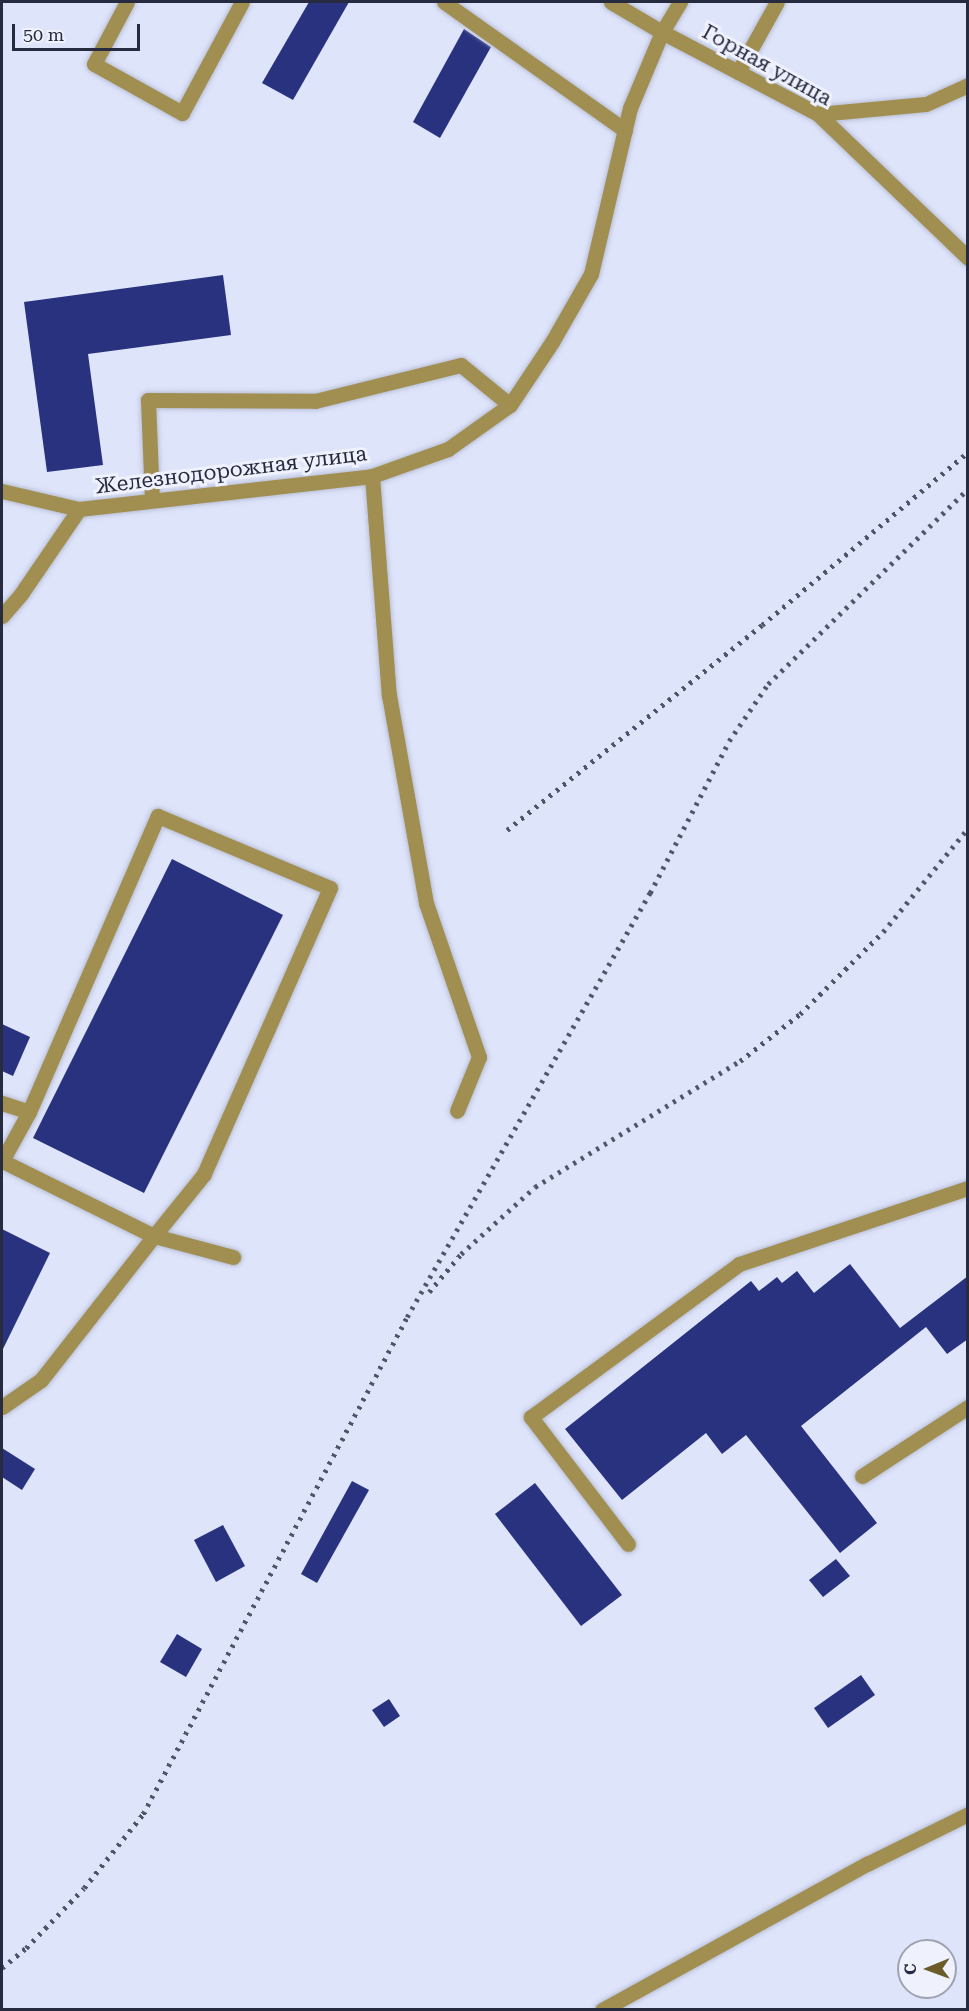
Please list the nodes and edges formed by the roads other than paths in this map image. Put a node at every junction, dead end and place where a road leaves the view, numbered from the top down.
1 (127, 2) edge
2 (242, 2) edge
3 (444, 2) edge
4 (610, 2) edge
5 (680, 2) edge
6 (777, 2) edge
7 (662, 32) junction
8 (738, 72) junction
9 (968, 85) edge
10 (819, 114) junction
11 (625, 129) junction
12 (968, 258) edge
13 (510, 405) junction
14 (372, 476) junction
15 (2, 491) edge
16 (152, 500) junction
17 (79, 509) junction
18 (2, 616) edge
19 (2, 1103) edge
20 (29, 1112) junction
21 (457, 1112) dead end
22 (968, 1188) edge
23 (154, 1236) junction
24 (233, 1257) dead end
25 (2, 1407) edge
26 (968, 1407) edge
27 (862, 1476) dead end
28 (628, 1544) dead end
29 (968, 1814) edge
30 (603, 2010) edge

1 - 2 street
3 - 11 street
4 - 7 street, Горная улица
5 - 7 street, Железнодорожная улица
6 - 8 street
7 - 8 street, Горная улица
7 - 11 street, Железнодорожная улица
8 - 10 street, Горная улица
9 - 10 street
10 - 12 street, Горная улица
11 - 13 street, Железнодорожная улица
13 - 14 street, Железнодорожная улица
13 - 16 street
14 - 16 street, Железнодорожная улица
14 - 21 street
15 - 17 street, Железнодорожная улица
16 - 17 street, Железнодорожная улица
17 - 18 street
19 - 20 street
20 - 23 street
20 - 23 street
22 - 28 street
23 - 24 street
23 - 25 street
26 - 27 street
29 - 30 street

